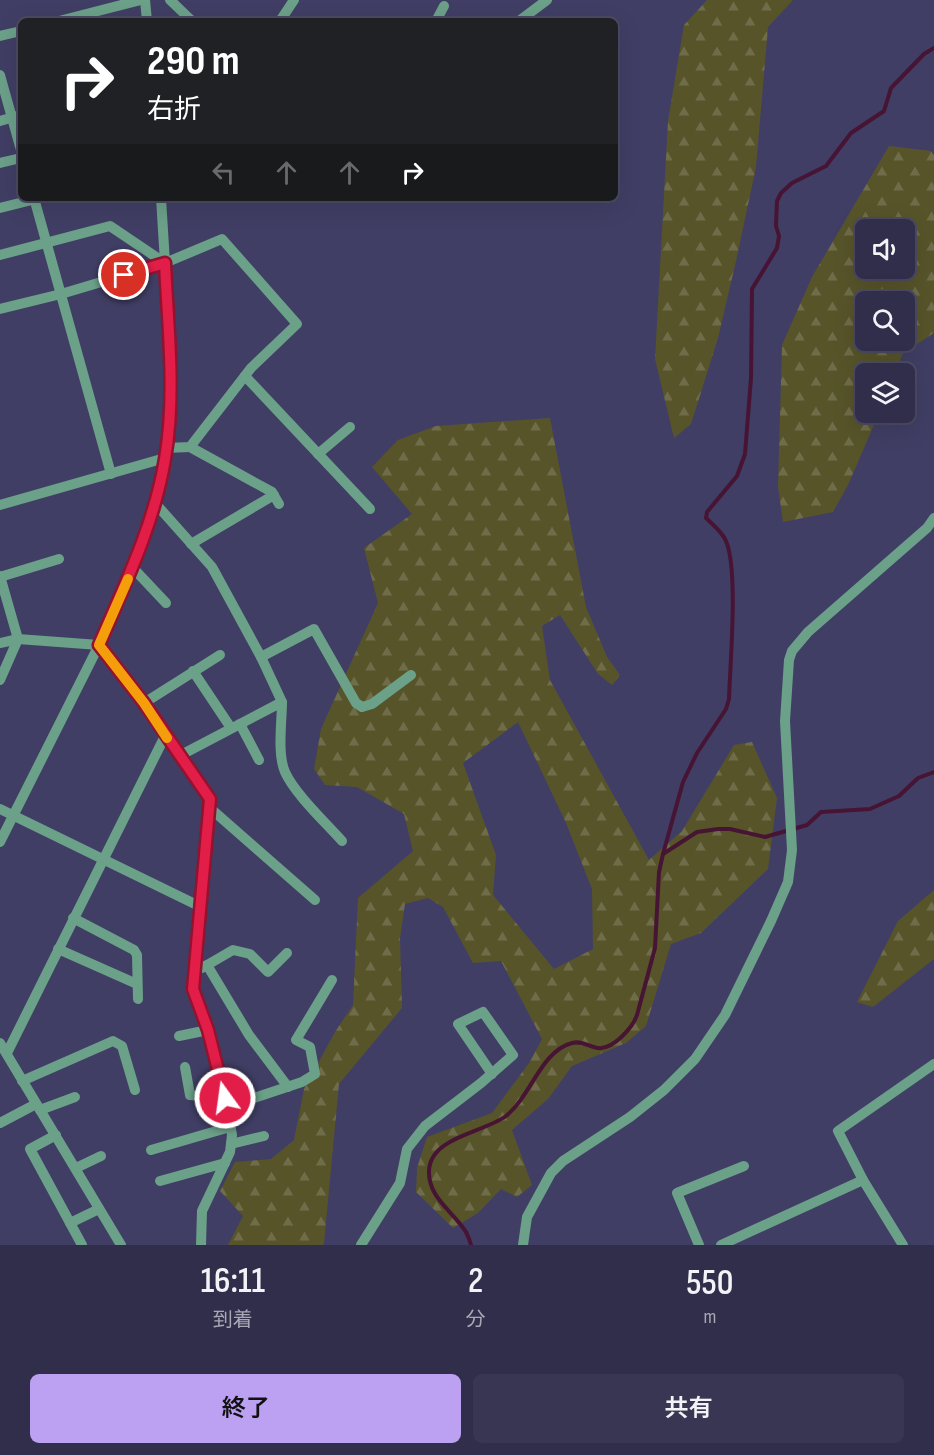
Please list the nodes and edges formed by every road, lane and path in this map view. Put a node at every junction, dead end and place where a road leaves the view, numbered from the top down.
1 (143, 0) edge
2 (170, 0) edge
3 (294, 0) edge
4 (547, 0) edge
5 (444, 2) edge
6 (71, 18) edge
7 (146, 18) edge
8 (189, 18) edge
9 (282, 18) edge
10 (437, 18) edge
11 (523, 18) edge
12 (18, 32) edge
13 (0, 36) edge
14 (0, 75) edge
15 (16, 116) edge
16 (0, 121) edge
17 (18, 159) edge
18 (0, 163) edge
19 (26, 201) edge
20 (38, 201) edge
21 (160, 201) edge
22 (0, 208) edge
23 (47, 242) junction
24 (0, 255) edge
25 (165, 263) junction
26 (61, 294) junction
27 (0, 309) edge
28 (245, 376) junction
29 (350, 427) dead end
30 (190, 447) junction
31 (166, 453) junction
32 (318, 454) junction
33 (111, 474) junction
34 (155, 503) junction
35 (0, 505) edge
36 (370, 509) dead end
37 (934, 518) edge
38 (191, 543) junction
39 (59, 559) dead end
40 (133, 568) junction
41 (0, 576) edge
42 (166, 603) dead end
43 (18, 639) junction
44 (0, 643) edge
45 (99, 645) junction
46 (220, 655) dead end
47 (261, 657) junction
48 (193, 671) junction
49 (411, 675) dead end
50 (0, 680) edge
51 (282, 702) junction
52 (144, 703) junction
53 (236, 726) junction
54 (165, 736) junction
55 (181, 755) junction
56 (259, 760) dead end
57 (210, 808) junction
58 (0, 809) edge
59 (13, 815) junction
60 (342, 841) dead end
61 (0, 842) edge
62 (103, 858) junction
63 (315, 900) dead end
64 (200, 906) junction
65 (73, 918) junction
66 (58, 948) junction
67 (287, 954) dead end
68 (207, 965) junction
69 (194, 972) junction
70 (332, 980) dead end
71 (137, 984) junction
72 (138, 999) dead end
73 (208, 1030) junction
74 (179, 1036) dead end
75 (2, 1048) edge
76 (934, 1065) edge
77 (185, 1067) dead end
78 (492, 1074) junction
79 (22, 1081) junction
80 (288, 1087) junction
81 (135, 1090) dead end
82 (75, 1097) dead end
83 (226, 1102) junction
84 (38, 1107) junction
85 (0, 1123) edge
86 (230, 1127) junction
87 (56, 1135) junction
88 (264, 1136) dead end
89 (231, 1144) junction
90 (151, 1150) dead end
91 (101, 1156) dead end
92 (225, 1163) junction
93 (744, 1166) dead end
94 (76, 1167) junction
95 (863, 1180) junction
96 (160, 1181) dead end
97 (99, 1209) junction
98 (70, 1223) junction
99 (901, 1244) edge
100 (82, 1245) edge
101 (121, 1245) edge
102 (201, 1245) edge
103 (361, 1245) edge
104 (523, 1245) edge
105 (699, 1245) edge
106 (721, 1245) edge

1 - 6 street
1 - 7 street
2 - 8 street
3 - 9 street
4 - 11 street
5 - 10 street
12 - 13 street
14 - 15 street
15 - 16 street
17 - 18 street
19 - 22 street
20 - 23 street
21 - 25 street
23 - 24 street
23 - 25 street
23 - 26 street
25 - 26 street
25 - 28 street
25 - 31 street
26 - 27 street
26 - 33 street
28 - 30 street
28 - 32 street
29 - 32 street
30 - 31 street
30 - 38 street
31 - 33 street
31 - 34 street
32 - 36 street
33 - 35 street
34 - 38 street
34 - 40 street
37 - 104 street
38 - 47 street
39 - 41 street
40 - 42 street
40 - 45 street
41 - 43 street
43 - 44 street
43 - 45 street
43 - 50 street
45 - 52 street
45 - 59 street
46 - 48 street
47 - 49 street
47 - 51 street
48 - 52 street
48 - 53 street
51 - 53 street
51 - 60 street
52 - 54 street
53 - 55 street
53 - 56 street
54 - 55 street
54 - 62 street
55 - 57 street
57 - 63 street
57 - 64 street
58 - 59 street
59 - 61 street
59 - 62 street
62 - 64 street
62 - 65 street
64 - 69 street
65 - 66 street
65 - 71 street
66 - 71 street
66 - 75 street
67 - 68 street
68 - 69 street
68 - 80 street
69 - 73 street
70 - 80 street
71 - 72 street
73 - 74 street
73 - 83 street
75 - 79 street
76 - 95 street
77 - 83 street
78 - 78 street
78 - 103 street
79 - 81 street
79 - 84 street
80 - 83 street
82 - 84 street
83 - 86 street
84 - 85 street
84 - 87 street
86 - 89 street
86 - 90 street
87 - 94 street
87 - 98 street
88 - 89 street
89 - 92 street
91 - 94 street
92 - 96 street
92 - 102 street
93 - 105 street
94 - 97 street
95 - 99 street
95 - 106 street
97 - 98 street
97 - 101 street
98 - 100 street

